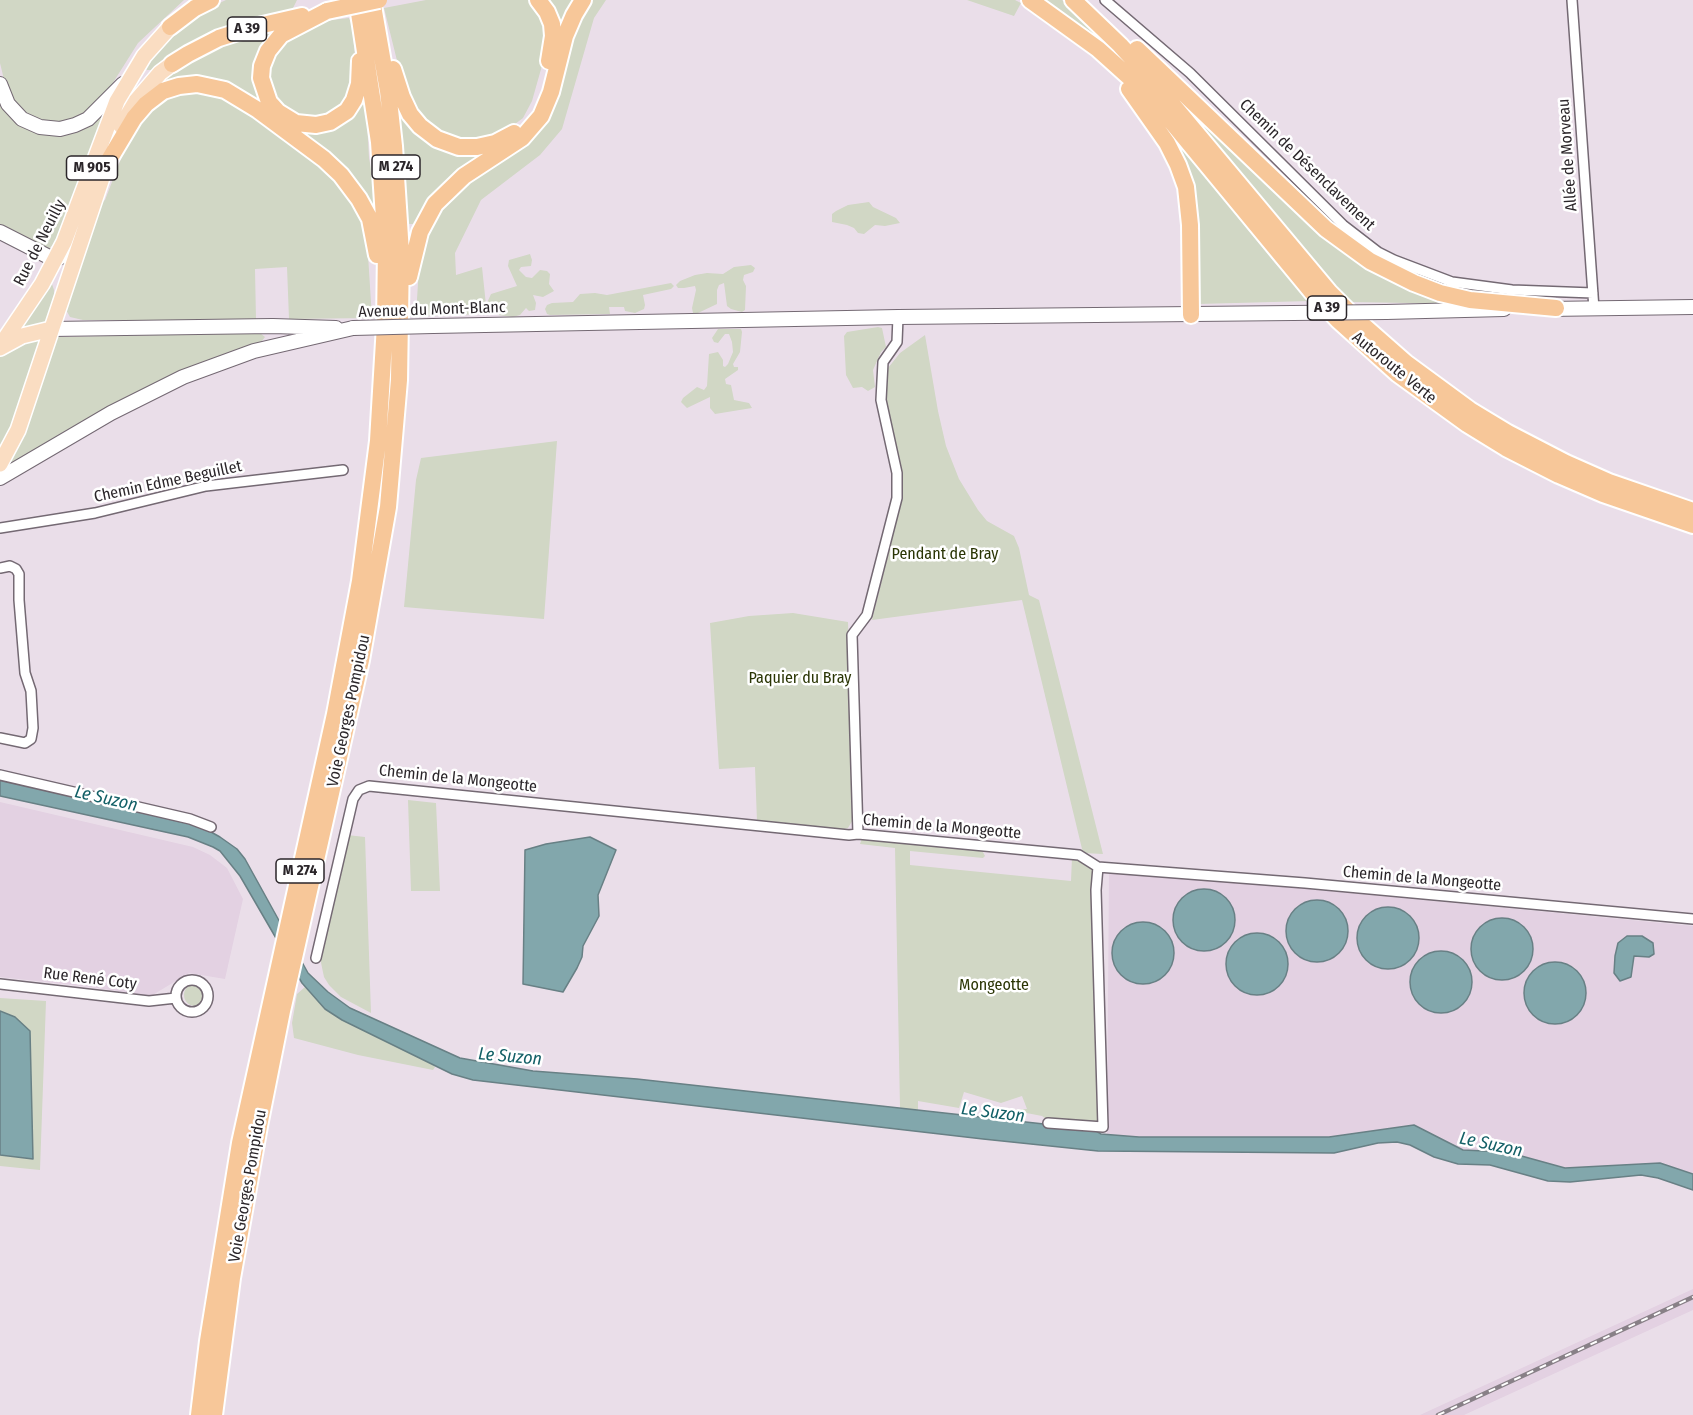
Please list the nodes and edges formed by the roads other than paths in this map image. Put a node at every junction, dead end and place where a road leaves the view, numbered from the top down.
1 (190, 0) edge
2 (211, 0) edge
3 (357, 0) edge
4 (538, 0) edge
5 (583, 0) edge
6 (1030, 0) edge
7 (1072, 0) edge
8 (1078, 0) edge
9 (1105, 0) edge
10 (1572, 0) edge
11 (372, 10) edge
12 (327, 11) junction
13 (170, 27) junction
14 (172, 64) joint
15 (131, 76) junction
16 (0, 84) edge
17 (106, 165) junction
18 (0, 232) edge
19 (78, 248) junction
20 (55, 260) junction
21 (1593, 293) junction
22 (61, 304) junction
23 (1693, 307) edge
24 (1556, 308) junction
25 (1594, 309) junction
26 (1191, 315) junction
27 (898, 317) junction
28 (393, 322) junction
29 (273, 326) junction
30 (353, 328) junction
31 (51, 329) junction
32 (83, 329) junction
33 (0, 347) edge
34 (271, 347) junction
35 (0, 464) edge
36 (343, 470) dead end
37 (0, 478) edge
38 (1693, 512) edge
39 (1693, 525) edge
40 (0, 528) edge
41 (0, 568) edge
42 (0, 738) edge
43 (0, 775) edge
44 (211, 827) dead end
45 (858, 834) junction
46 (1098, 867) junction
47 (1693, 919) edge
48 (316, 958) dead end
49 (0, 984) edge
50 (176, 998) dead end
51 (1048, 1123) dead end
52 (200, 1415) edge
53 (214, 1415) edge

1 - 13 highway
2 - 13 highway, A 39
3 - 11 highway, Voie Georges Pompidou / M 274
4 - 11 highway
5 - 28 highway
6 - 26 highway
6 - 39 highway, Autoroute Verte / A 39
7 - 38 highway, Autoroute Verte / A 39
8 - 24 highway
9 - 21 street, Chemin de Désenclavement
10 - 21 street, Allée de Morveau
11 - 12 highway, A 39, bridge
11 - 12 highway
11 - 28 highway, Voie Georges Pompidou / M 274
12 - 14 highway, A 39
13 - 15 main road, Rue de Neuilly / M 905
14 - 17 main road, M 905
15 - 16 main road
15 - 20 main road, Rue de Neuilly / M 905
17 - 19 main road, M 905
17 - 28 highway
18 - 20 main road
19 - 20 main road
19 - 22 main road, M 905
20 - 22 main road
20 - 33 main road, Rue de Neuilly / M 905
21 - 25 street, Allée de Morveau
22 - 31 main road, M 905
22 - 32 main road
23 - 25 main road, Avenue du Mont-Blanc
24 - 25 main road, Avenue du Mont-Blanc
24 - 26 main road, Avenue du Mont-Blanc, bridge
26 - 27 main road, Avenue du Mont-Blanc
27 - 30 main road, Avenue du Mont-Blanc, bridge
27 - 45 street
28 - 52 highway, Voie Georges Pompidou / M 274
28 - 53 highway, Voie Georges Pompidou / M 274
29 - 30 main road, Rue de Neuilly
29 - 32 main road, Rue de Neuilly
29 - 34 main road
30 - 34 main road, Avenue du Mont-Blanc
31 - 32 main road, Rue de Neuilly
31 - 33 main road, Rue de Neuilly
31 - 35 main road, M 905
34 - 37 main road, Avenue du Mont-Blanc
36 - 40 street, Chemin Edme Beguillet
41 - 42 street
43 - 44 street
45 - 46 street, Chemin de la Mongeotte
45 - 48 street, Chemin de la Mongeotte
46 - 47 street, Chemin de la Mongeotte
46 - 51 street
49 - 50 street, Rue René Coty

